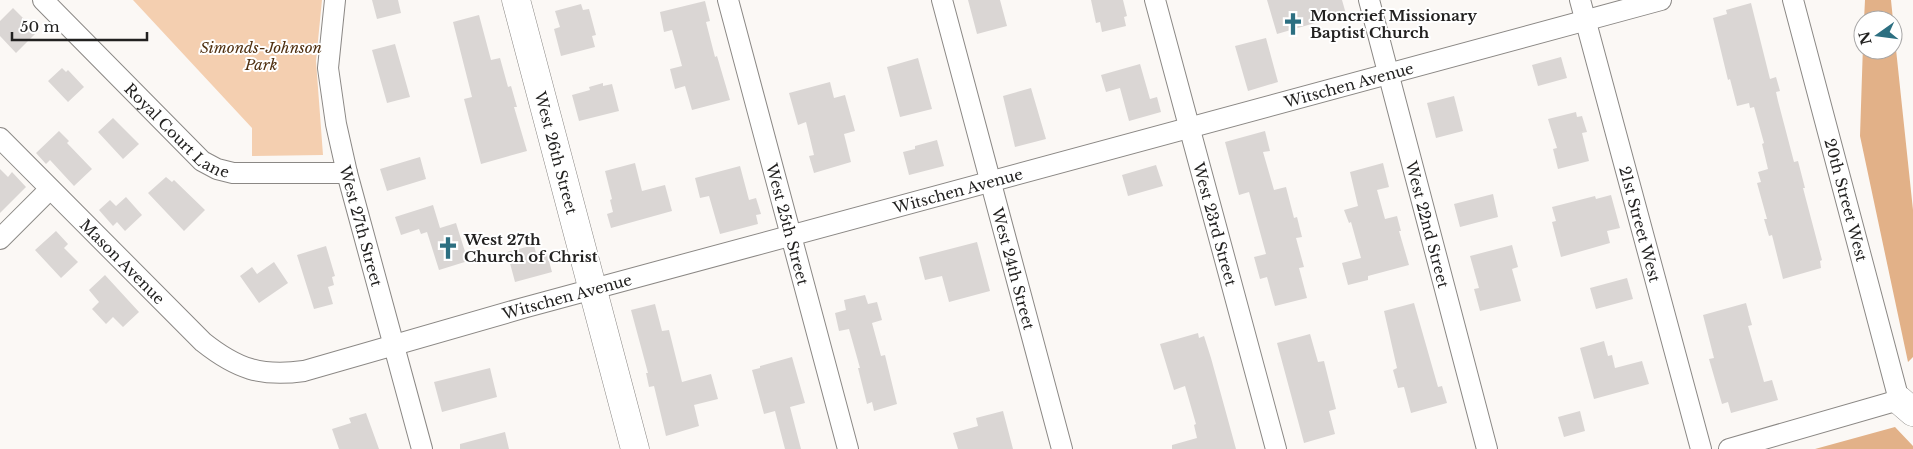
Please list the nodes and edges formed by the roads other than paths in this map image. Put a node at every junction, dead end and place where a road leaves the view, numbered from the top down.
1 (43, 0) edge
2 (335, 0) edge
3 (516, 0) edge
4 (728, 0) edge
5 (942, 0) edge
6 (1155, 0) edge
7 (1369, 0) edge
8 (1580, 0) edge
9 (1661, 0) edge
10 (1793, 0) edge
11 (1586, 21) junction
12 (1388, 74) junction
13 (1189, 128) junction
14 (0, 138) edge
15 (347, 173) junction
16 (990, 182) junction
17 (50, 189) junction
18 (791, 236) junction
19 (0, 239) edge
20 (593, 290) junction
21 (395, 344) junction
22 (256, 372) joint
23 (1908, 403) edge
24 (422, 449) edge
25 (635, 449) edge
26 (848, 449) edge
27 (1062, 449) edge
28 (1276, 449) edge
29 (1487, 449) edge
30 (1701, 449) edge
31 (1729, 449) edge

1 - 15 street, Royal Court Lane
2 - 15 street, West 27th Street
3 - 20 main road, West 26th Street
4 - 18 street, West 25th Street
5 - 16 street, West 24th Street
6 - 13 street, West 23rd Street
7 - 12 street, West 22nd Street
8 - 11 street, 21st Street West
9 - 11 street, Witschen Avenue
10 - 23 street, 20th Street West
11 - 12 street, Witschen Avenue
11 - 30 street, 21st Street West
12 - 13 street, Witschen Avenue
12 - 29 street, West 22nd Street
13 - 16 street, Witschen Avenue
13 - 28 street, West 23rd Street
14 - 17 street, Mason Avenue
15 - 21 street, West 27th Street
16 - 18 street, Witschen Avenue
16 - 27 street, West 24th Street
17 - 19 street
17 - 22 street, Mason Avenue
18 - 20 street, Witschen Avenue
18 - 26 street, West 25th Street
20 - 21 street, Witschen Avenue
20 - 25 main road, West 26th Street
21 - 22 street, Witschen Avenue
21 - 24 street, West 27th Street
23 - 31 street

